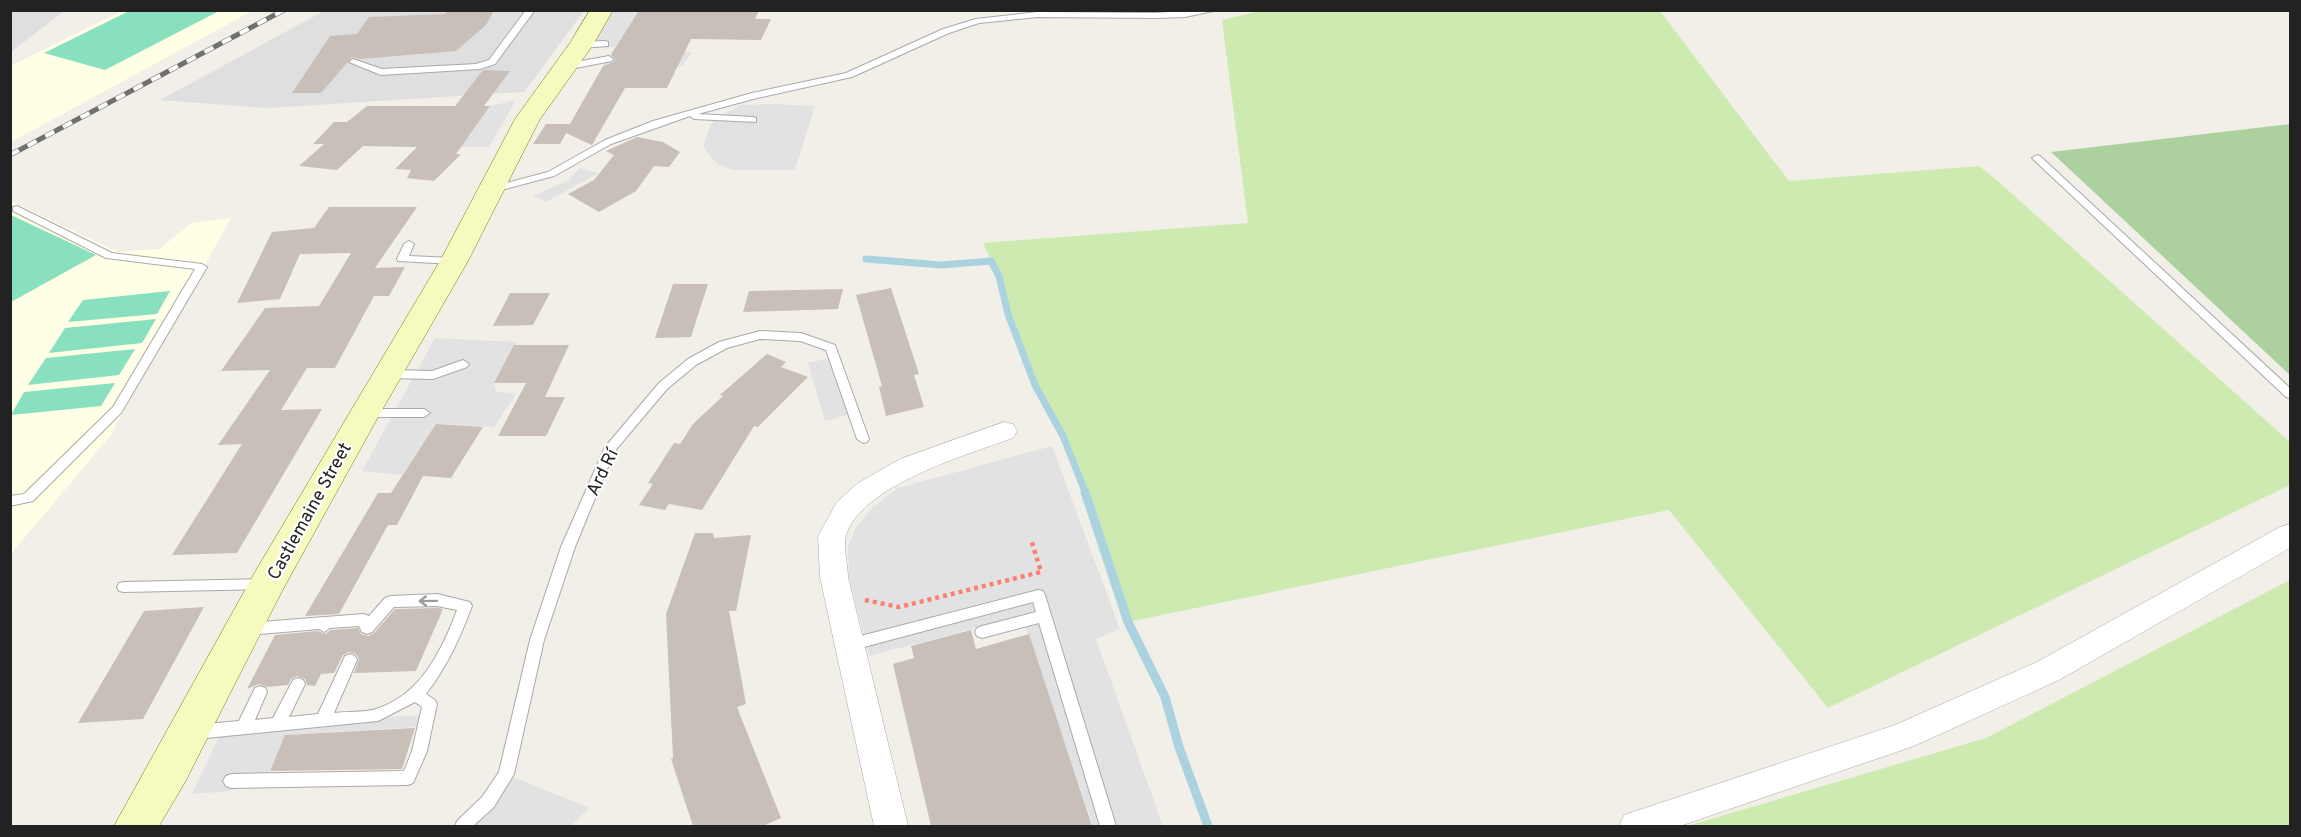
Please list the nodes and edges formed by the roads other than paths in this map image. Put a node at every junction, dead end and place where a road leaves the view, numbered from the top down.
1 (531, 10) edge
2 (602, 10) edge
3 (1214, 10) edge
4 (605, 44) dead end
5 (581, 45) junction
6 (609, 59) dead end
7 (353, 62) dead end
8 (564, 67) junction
9 (753, 120) dead end
10 (656, 123) junction
11 (2037, 158) dead end
12 (488, 194) junction
13 (17, 209) dead end
14 (409, 244) dead end
15 (454, 261) junction
16 (463, 364) dead end
17 (389, 374) junction
18 (2290, 394) edge
19 (364, 413) junction
20 (424, 413) dead end
21 (1004, 431) dead end
22 (863, 439) dead end
23 (10, 501) edge
24 (2290, 535) edge
25 (268, 583) junction
26 (124, 587) dead end
27 (1043, 616) junction
28 (244, 629) junction
29 (982, 632) dead end
30 (849, 645) junction
31 (350, 660) dead end
32 (298, 684) dead end
33 (260, 692) dead end
34 (416, 695) junction
35 (324, 718) junction
36 (278, 723) junction
37 (244, 727) junction
38 (189, 733) junction
39 (231, 781) dead end
40 (136, 826) edge
41 (463, 826) edge
42 (891, 826) edge
43 (1108, 826) edge
44 (1636, 826) edge

1 - 7 lane
2 - 5 main road, Castlemaine Street
3 - 10 lane
4 - 5 lane
5 - 8 main road, Castlemaine Street
6 - 8 lane
8 - 12 main road, Castlemaine Street
9 - 10 lane
10 - 12 lane
11 - 18 lane
12 - 15 main road, Castlemaine Street
13 - 23 lane
14 - 15 lane
15 - 17 main road, Castlemaine Street
16 - 17 lane
17 - 19 main road, Castlemaine Street
19 - 20 lane
19 - 25 main road, Castlemaine Street
21 - 30 street
22 - 41 lane, Ard Rí
24 - 44 street
25 - 26 lane
25 - 28 main road, Castlemaine Street
27 - 29 lane
27 - 30 lane
27 - 43 lane
34 -> 28 lane
28 - 38 main road, Castlemaine Street
30 - 42 street
31 - 35 lane
32 - 36 lane
33 - 37 lane
34 - 35 lane
34 - 39 lane
35 - 36 lane
36 - 37 lane
37 - 38 lane
38 - 40 main road, Castlemaine Street

